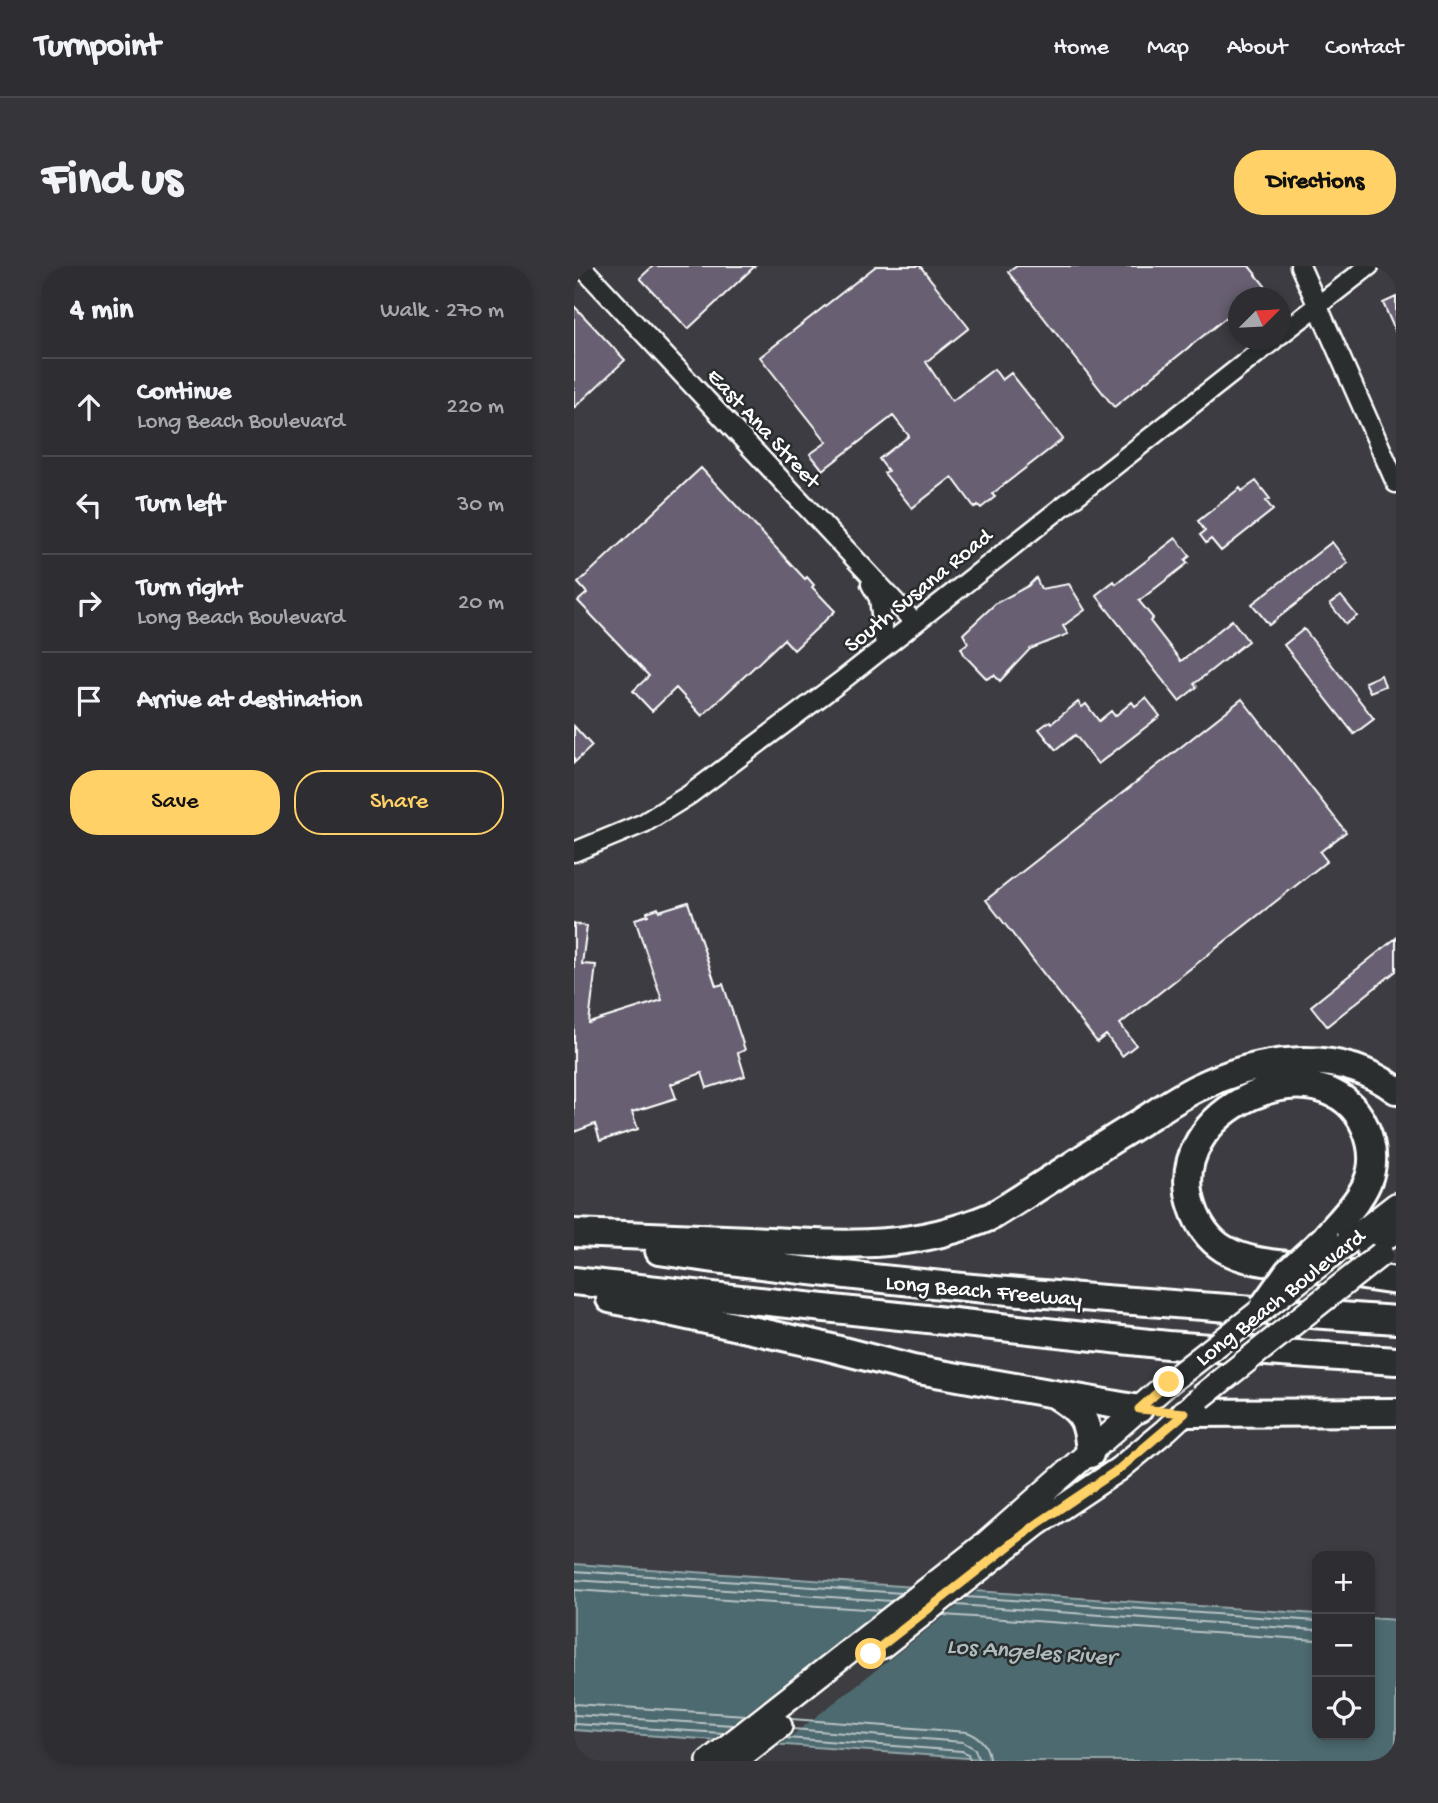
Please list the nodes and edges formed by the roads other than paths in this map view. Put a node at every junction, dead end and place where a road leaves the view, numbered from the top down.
1 (581, 266) edge
2 (1300, 266) edge
3 (1369, 266) edge
4 (1317, 306) junction
5 (1291, 326) edge
6 (1261, 350) edge
7 (1396, 482) edge
8 (859, 563) junction
9 (914, 622) junction
10 (884, 646) junction
11 (574, 852) edge
12 (1396, 1090) edge
13 (1396, 1205) edge
14 (1396, 1230) edge
15 (574, 1233) edge
16 (574, 1238) edge
17 (1335, 1241) junction
18 (1382, 1249) edge
19 (574, 1281) edge
20 (1396, 1281) edge
21 (574, 1291) edge
22 (1264, 1307) joint
23 (1396, 1320) edge
24 (1396, 1361) edge
25 (1050, 1392) junction
26 (1193, 1405) junction
27 (1139, 1409) junction
28 (1396, 1412) edge
29 (1090, 1454) junction
30 (989, 1552) junction
31 (709, 1761) edge
32 (735, 1761) edge

1 - 8 street, East Ana Street
2 - 4 street
3 - 4 street
4 - 5 street
4 - 7 street
6 - 9 street, South Susana Road
8 - 9 street, East Ana Street
8 - 10 street
9 - 10 street, South Susana Road
10 - 11 street, South Susana Road
12 - 15 highway
13 - 17 main road, Long Beach Boulevard
14 - 18 main road, Long Beach Boulevard
16 - 23 highway, Long Beach Freeway
17 - 20 highway
17 - 22 highway, bridge
18 - 26 main road, Long Beach Boulevard, bridge
19 - 24 highway, Long Beach Freeway
21 - 25 highway
22 - 27 main road, Long Beach Boulevard, bridge
25 - 27 highway
25 - 29 highway
26 - 27 main road
26 - 28 highway
26 - 30 main road, Long Beach Boulevard
27 - 29 main road, Long Beach Boulevard
29 - 30 main road, Long Beach Boulevard
30 - 31 main road, Long Beach Boulevard
30 - 32 main road, Long Beach Boulevard

